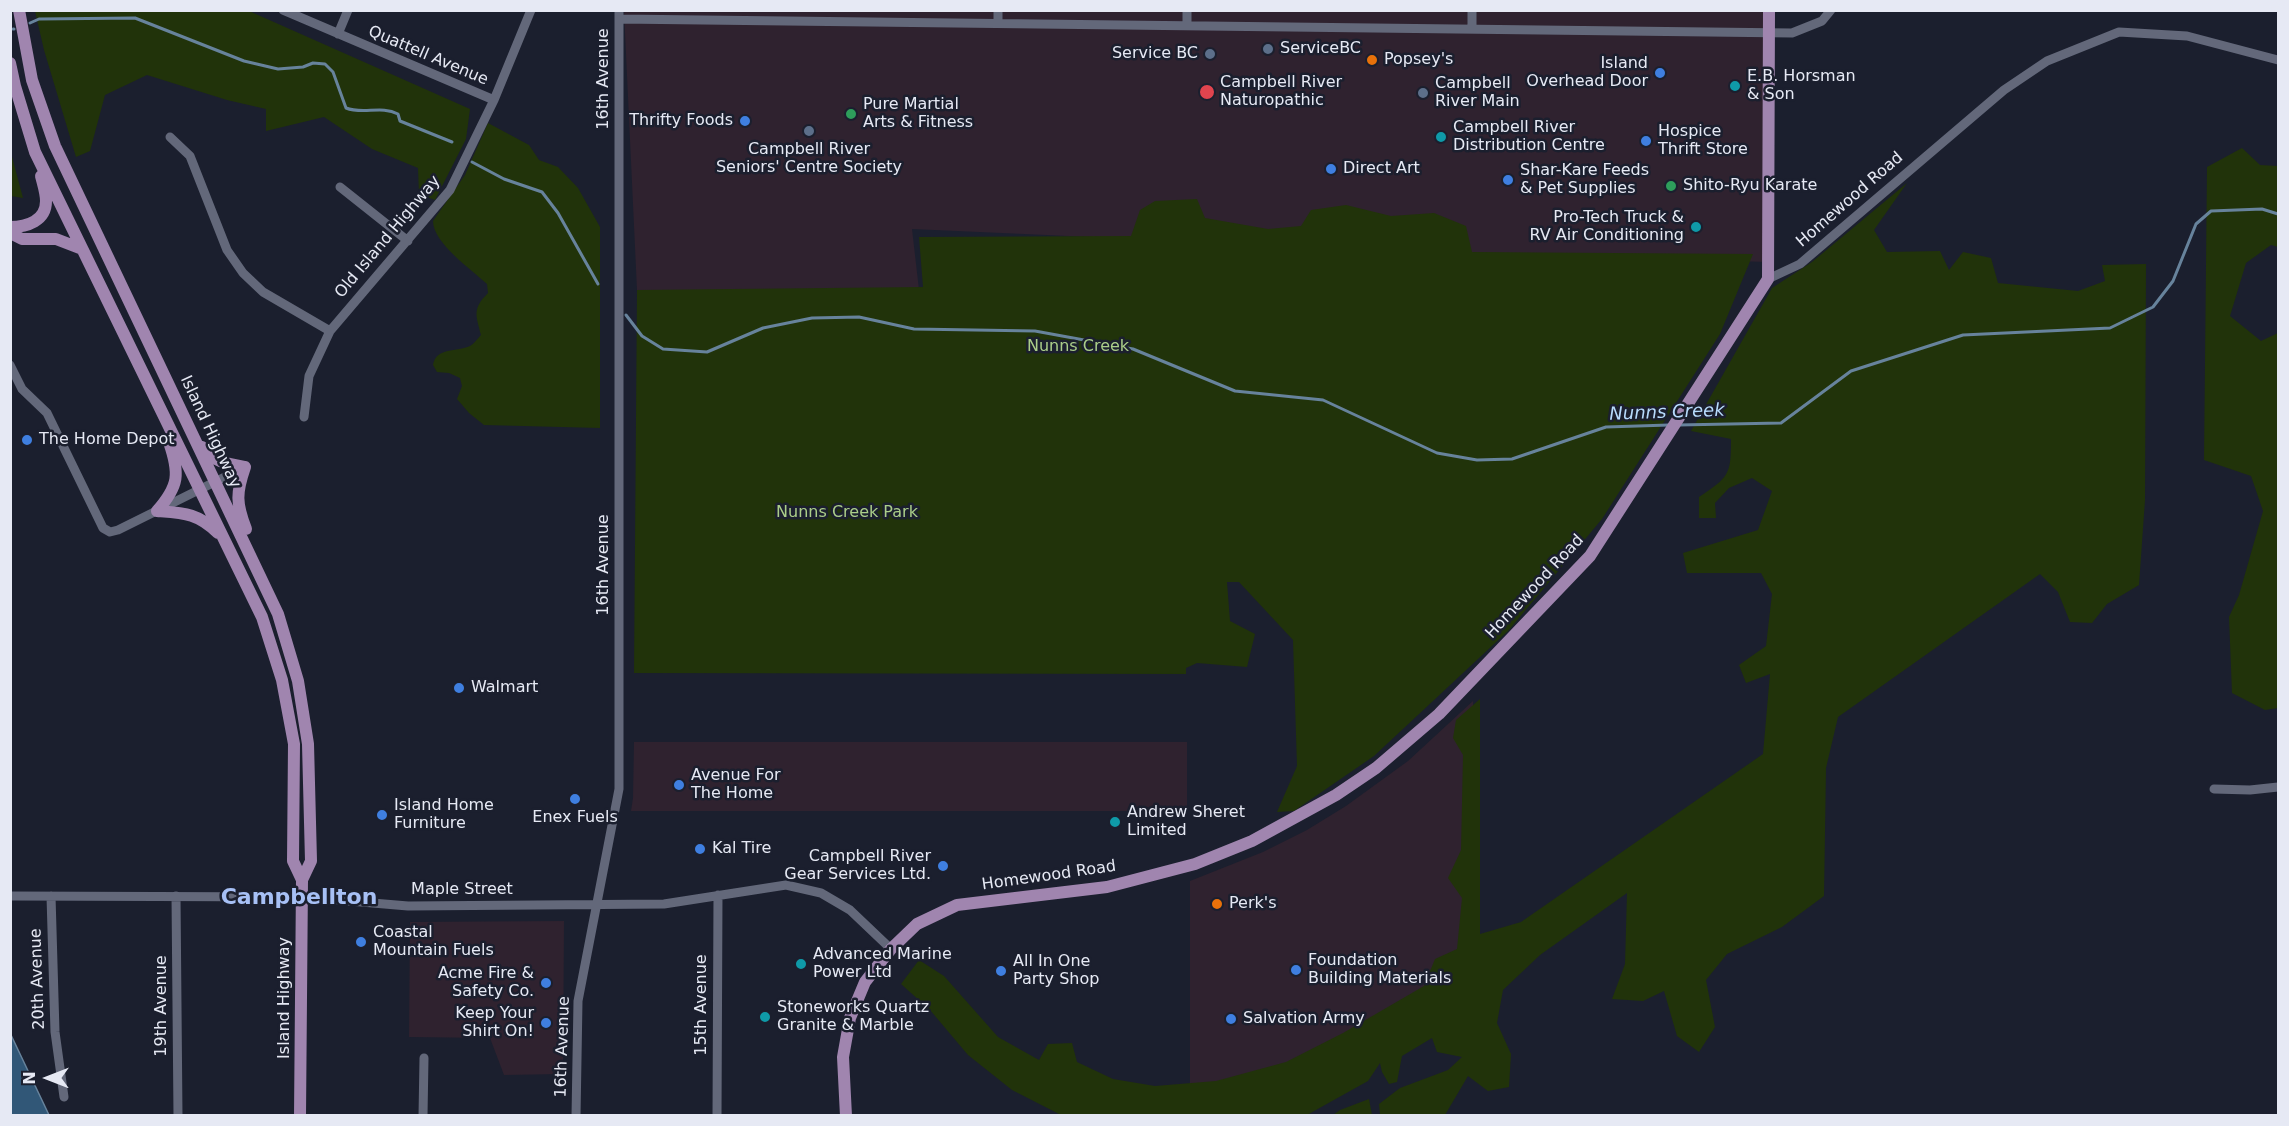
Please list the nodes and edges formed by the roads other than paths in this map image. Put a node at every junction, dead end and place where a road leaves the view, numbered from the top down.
1 (19, 10) edge
2 (283, 10) edge
3 (348, 10) edge
4 (531, 10) edge
5 (851, 10) edge
6 (998, 10) edge
7 (1187, 10) edge
8 (1472, 10) edge
9 (1769, 10) edge
10 (1831, 10) edge
11 (620, 15) edge
12 (851, 21) junction
13 (998, 23) junction
14 (1187, 26) junction
15 (1472, 29) junction
16 (1769, 33) junction
17 (338, 34) junction
18 (2278, 60) edge
19 (10, 63) edge
20 (494, 100) junction
21 (170, 137) dead end
22 (35, 152) junction
23 (340, 187) dead end
24 (10, 227) edge
25 (10, 233) edge
26 (408, 241) junction
27 (82, 249) junction
28 (1768, 279) junction
29 (330, 331) junction
30 (10, 365) edge
31 (149, 387) junction
32 (304, 417) dead end
33 (195, 440) junction
34 (245, 467) junction
35 (215, 482) junction
36 (200, 490) junction
37 (157, 511) junction
38 (225, 541) junction
39 (278, 614) junction
40 (2278, 787) edge
41 (2214, 789) dead end
42 (302, 880) junction
43 (718, 895) junction
44 (10, 896) edge
45 (51, 896) junction
46 (176, 897) junction
47 (302, 897) junction
48 (596, 904) junction
49 (891, 949) junction
50 (424, 1058) dead end
51 (64, 1097) dead end
52 (178, 1116) edge
53 (300, 1116) edge
54 (423, 1116) edge
55 (576, 1116) edge
56 (717, 1116) edge
57 (846, 1116) edge

1 - 33 main road, Island Highway
2 - 17 street, Quattell Avenue
3 - 17 street
4 - 20 street, Old Island Highway
5 - 12 street
6 - 13 street
7 - 14 street
8 - 15 street
9 - 16 main road
10 - 16 street
11 - 12 street
11 - 48 street, 16th Avenue
12 - 13 street
13 - 14 street
14 - 15 street
15 - 16 street
16 - 28 main road
17 - 20 street, Quattell Avenue
18 - 28 street, Homewood Road
19 - 22 main road, Island Highway
20 - 26 street, Old Island Highway
21 - 29 street
22 - 24 main road
22 - 27 main road, Island Highway
23 - 26 street
25 - 27 main road
26 - 29 street, Old Island Highway
27 - 31 main road, Island Highway
28 - 49 main road, Homewood Road
29 - 32 street, Old Island Highway
30 - 37 street
31 - 36 main road, Island Highway
31 - 37 main road
33 - 34 main road
33 - 35 main road, Island Highway
34 - 35 street
34 - 39 main road
35 - 36 street
35 - 39 main road, Island Highway
36 - 37 street
36 - 38 main road, Island Highway
37 - 38 main road
38 - 42 main road, Island Highway
39 - 42 main road, Island Highway
40 - 41 street
42 - 47 main road, Island Highway
43 - 48 street, Maple Street
43 - 49 street, Maple Street
43 - 56 street, 15th Avenue
44 - 45 street, Maple Street
45 - 46 street, Maple Street
45 - 51 street, 20th Avenue
46 - 47 street, Maple Street
46 - 52 street, 19th Avenue
47 - 48 street, Maple Street
47 - 53 main road, Island Highway
48 - 55 street, 16th Avenue
49 - 57 main road, Homewood Road
50 - 54 street

